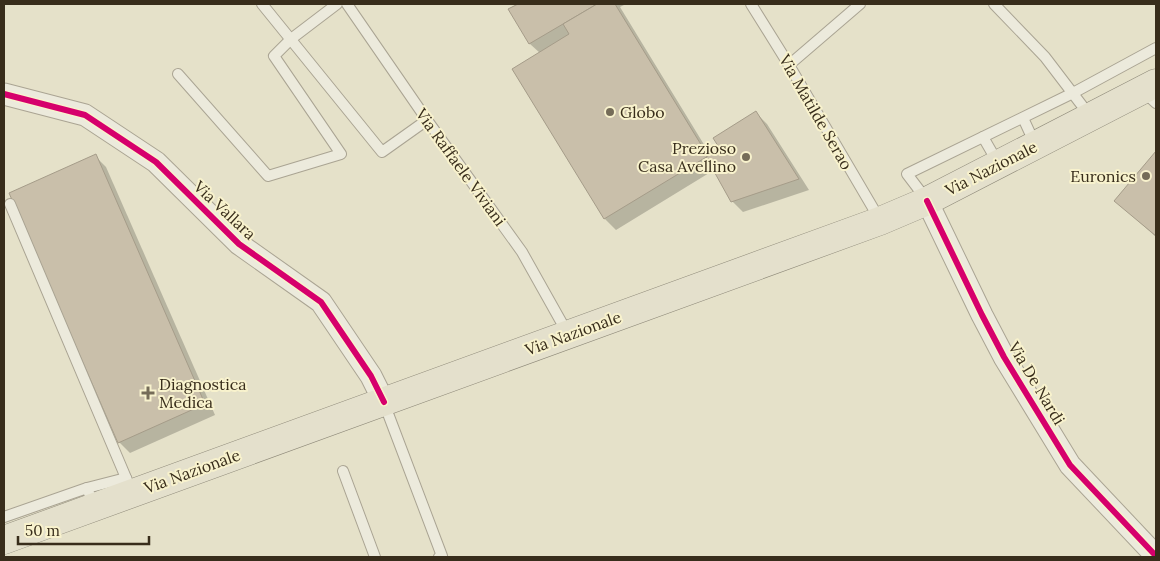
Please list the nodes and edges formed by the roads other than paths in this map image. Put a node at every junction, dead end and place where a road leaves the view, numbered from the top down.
1 (262, 4) edge
2 (337, 4) edge
3 (348, 4) edge
4 (751, 4) edge
5 (860, 4) edge
6 (994, 4) edge
7 (291, 40) junction
8 (1156, 48) edge
9 (789, 65) junction
10 (178, 74) dead end
11 (1152, 92) edge
12 (4, 94) edge
13 (1073, 94) junction
14 (1091, 117) junction
15 (1023, 118) junction
16 (427, 120) junction
17 (983, 137) junction
18 (1036, 145) junction
19 (998, 164) junction
20 (927, 201) junction
21 (10, 204) dead end
22 (880, 221) junction
23 (568, 335) junction
24 (384, 402) junction
25 (343, 470) dead end
26 (129, 485) junction
27 (91, 498) junction
28 (4, 517) edge
29 (4, 540) edge
30 (1156, 556) edge
31 (375, 557) edge
32 (439, 557) edge

1 - 7 lane
2 - 7 lane
3 - 16 lane, Via Raffaele Viviani
4 - 9 lane, Via Matilde Serao
5 - 9 lane
6 - 13 lane
7 - 10 lane
7 - 16 lane
8 - 13 lane
9 - 22 lane, Via Matilde Serao
11 - 14 main road, Via Nazionale
12 - 24 street, Via Vallara
13 - 14 lane
13 - 15 lane
14 - 18 main road, Via Nazionale
15 - 17 lane
15 - 18 lane
16 - 23 lane, Via Raffaele Viviani
17 - 19 lane
17 - 20 lane
18 - 19 main road, Via Nazionale
19 - 20 main road, Via Nazionale
20 - 22 main road, Via Nazionale
20 - 30 street, Via De Nardi
21 - 26 lane
22 - 23 main road, Via Nazionale
23 - 24 main road, Via Nazionale
24 - 26 main road, Via Nazionale
24 - 32 lane
25 - 31 lane
26 - 27 main road, Via Nazionale
27 - 28 lane
27 - 29 main road, Via Nazionale

